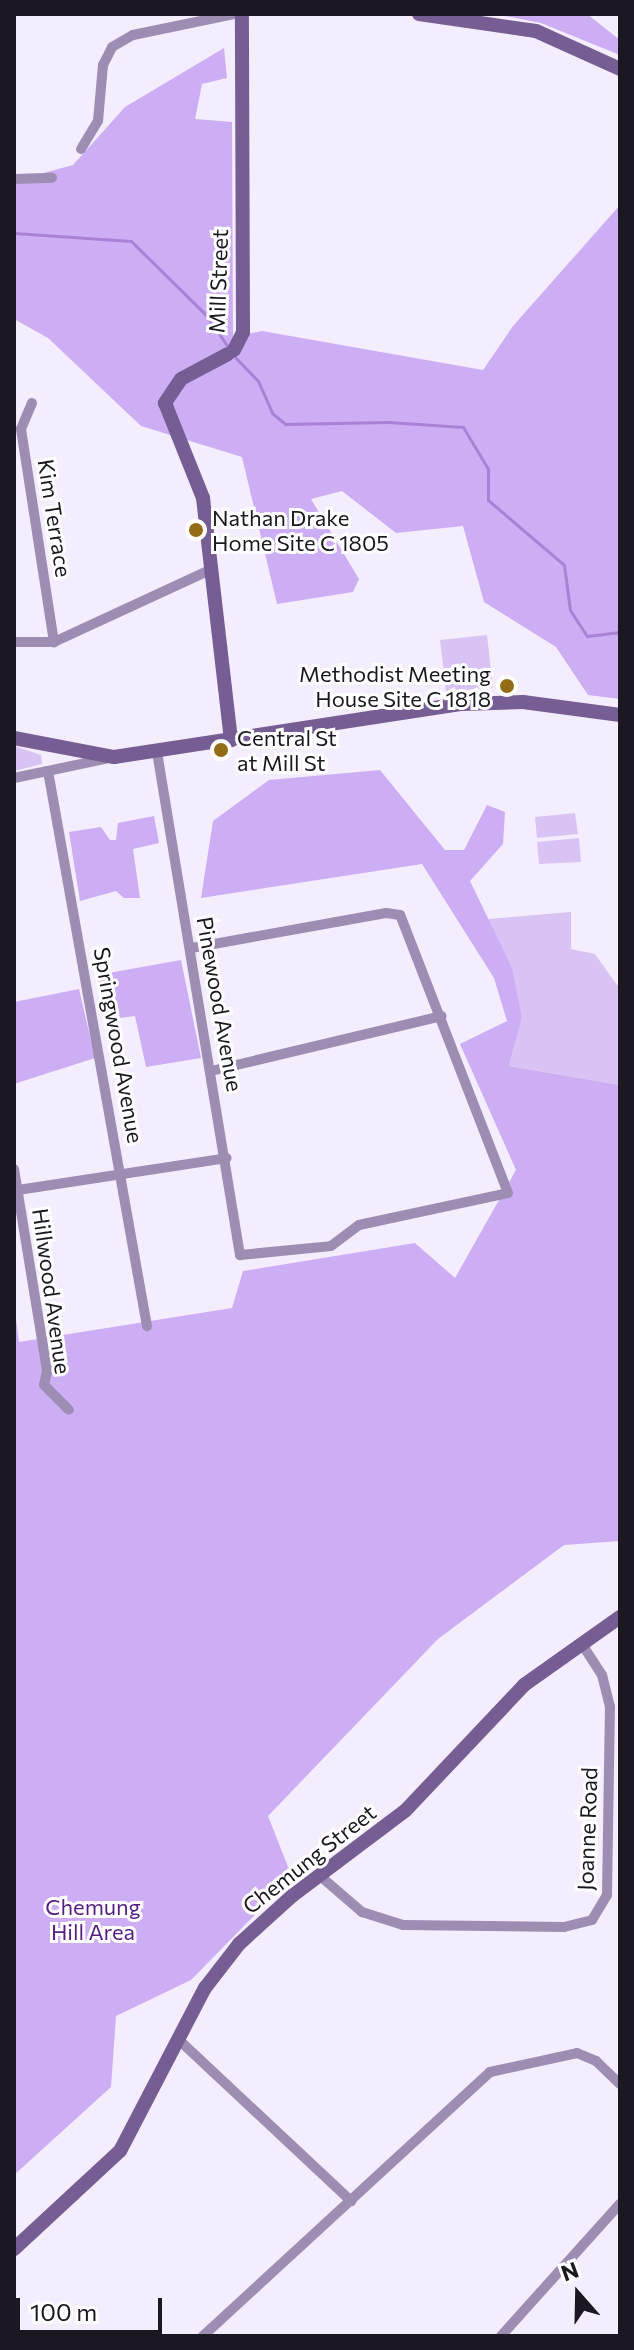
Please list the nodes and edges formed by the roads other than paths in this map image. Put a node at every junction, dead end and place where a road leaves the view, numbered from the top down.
1 (234, 14) edge
2 (242, 14) edge
3 (419, 14) edge
4 (620, 69) edge
5 (81, 149) dead end
6 (52, 178) dead end
7 (14, 179) edge
8 (32, 403) dead end
9 (210, 570) junction
10 (14, 642) edge
11 (54, 642) junction
12 (620, 715) edge
13 (14, 738) edge
14 (231, 740) junction
15 (157, 752) junction
16 (114, 757) junction
17 (48, 771) junction
18 (14, 778) edge
19 (191, 948) junction
20 (442, 1016) junction
21 (211, 1071) junction
22 (227, 1158) junction
23 (14, 1169) edge
24 (121, 1175) junction
25 (18, 1190) junction
26 (147, 1326) dead end
27 (69, 1410) dead end
28 (620, 1617) edge
29 (581, 1643) junction
30 (319, 1875) junction
31 (179, 2040) junction
32 (620, 2084) edge
33 (351, 2201) junction
34 (620, 2204) edge
35 (14, 2249) edge
36 (203, 2336) edge
37 (501, 2336) edge

1 - 5 street
2 - 9 street, Mill Street
3 - 4 street
6 - 7 street
8 - 11 street, Kim Terrace
9 - 11 street
9 - 14 street, Mill Street
10 - 11 street
12 - 14 street
13 - 16 street
14 - 15 street
15 - 16 street
15 - 19 street, Pinewood Avenue
16 - 17 street
17 - 18 street
17 - 24 street, Springwood Avenue
19 - 20 street
19 - 21 street, Pinewood Avenue
20 - 21 street
20 - 22 street, Pinewood Avenue
21 - 22 street, Pinewood Avenue
22 - 24 street
23 - 25 street, Hillwood Avenue
24 - 25 street
24 - 26 street, Springwood Avenue
25 - 27 street, Hillwood Avenue
28 - 29 street, Chemung Street
29 - 30 street, Chemung Street
29 - 30 street, Joanne Road
30 - 31 street, Chemung Street
31 - 33 street
31 - 35 street, Chemung Street
32 - 33 street
33 - 36 street
34 - 37 street

